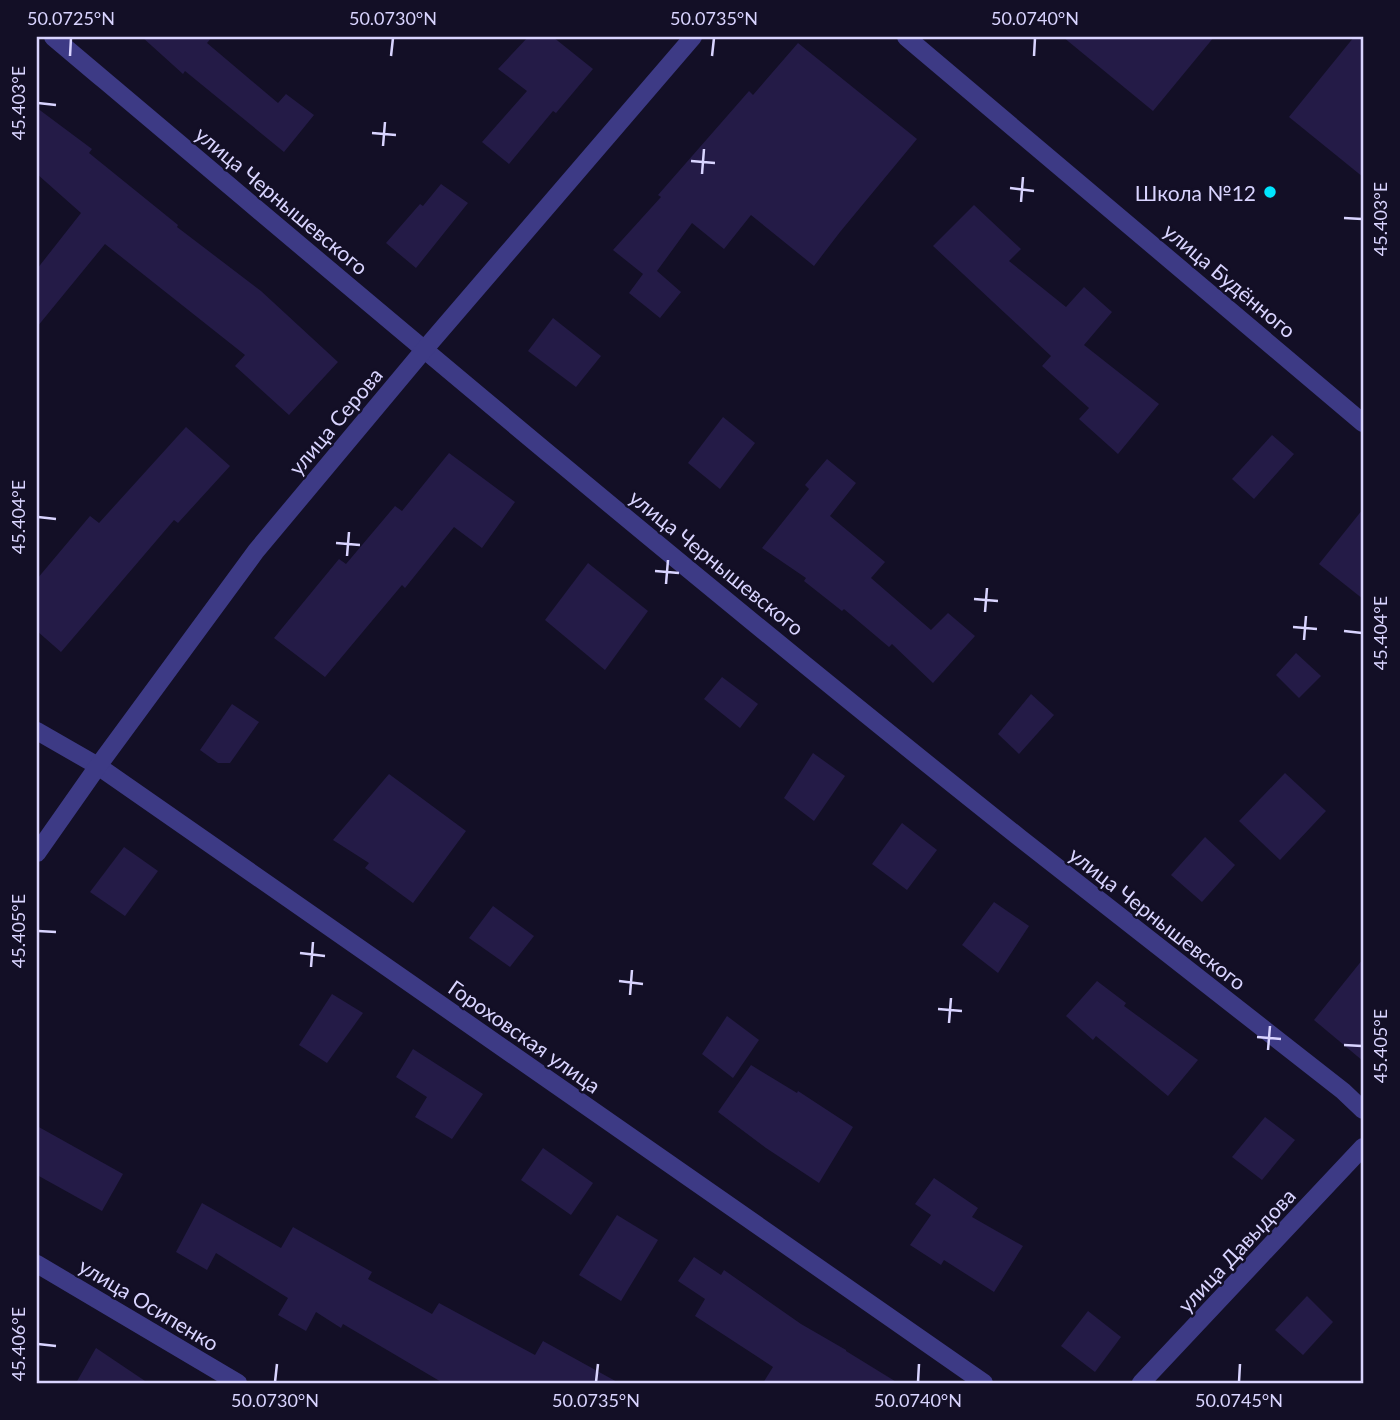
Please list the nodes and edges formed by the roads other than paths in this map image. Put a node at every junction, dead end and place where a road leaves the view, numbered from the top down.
1 (53, 37) edge
2 (693, 37) edge
3 (906, 37) edge
4 (424, 350) junction
5 (1363, 423) edge
6 (37, 731) edge
7 (98, 766) junction
8 (37, 853) edge
9 (1363, 1110) edge
10 (1363, 1147) edge
11 (37, 1264) edge
12 (239, 1383) edge
13 (984, 1383) edge
14 (1141, 1383) edge

1 - 4 street, улица Чернышевского
2 - 4 street, улица Серова
3 - 5 street, улица Будённого
4 - 7 street, улица Серова
4 - 9 street, улица Чернышевского
6 - 7 street, Гороховская улица
7 - 8 street, улица Серова
7 - 13 street, Гороховская улица
10 - 14 street, улица Давыдова
11 - 12 street, улица Осипенко

